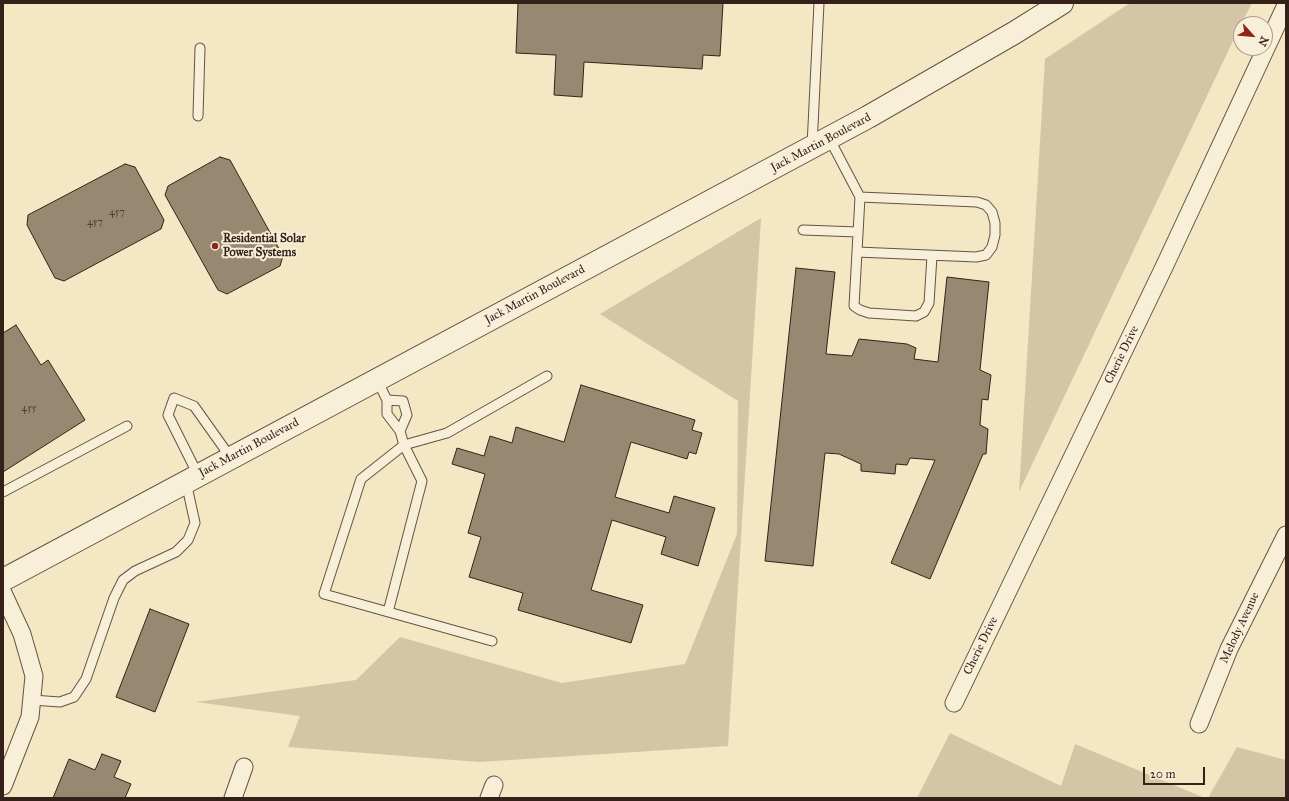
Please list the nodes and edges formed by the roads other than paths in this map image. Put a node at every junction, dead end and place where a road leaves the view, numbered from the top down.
1 (819, 3) edge
2 (1062, 3) edge
3 (1286, 5) edge
4 (200, 48) dead end
5 (198, 116) dead end
6 (820, 143) junction
7 (860, 197) junction
8 (803, 230) dead end
9 (858, 232) junction
10 (857, 252) junction
11 (932, 256) junction
12 (547, 376) dead end
13 (377, 380) junction
14 (387, 400) junction
15 (127, 426) dead end
16 (400, 432) junction
17 (404, 445) junction
18 (231, 458) junction
19 (192, 479) junction
20 (3, 492) edge
21 (1286, 535) edge
22 (3, 580) edge
23 (3, 593) edge
24 (388, 612) junction
25 (492, 641) dead end
26 (32, 700) junction
27 (954, 703) dead end
28 (1199, 724) dead end
29 (244, 767) dead end
30 (3, 786) edge
31 (234, 798) edge

1 - 6 lane
2 - 6 street, Jack Martin Boulevard
3 - 27 street, Cherie Drive
4 - 5 lane
6 - 7 lane
6 - 13 street, Jack Martin Boulevard
7 - 9 lane
7 - 11 lane
8 - 9 lane
9 - 10 lane
10 - 11 lane
10 - 11 lane
12 - 17 lane
13 - 14 lane
13 - 18 street, Jack Martin Boulevard
14 - 16 lane
14 - 16 lane
15 - 20 lane
16 - 17 lane
17 - 24 lane
17 - 24 lane
18 - 19 street, Jack Martin Boulevard
18 - 19 lane
19 - 22 street, Jack Martin Boulevard
19 - 26 lane
21 - 28 street, Melody Avenue
23 - 26 street
24 - 25 lane
26 - 30 street
29 - 31 street

